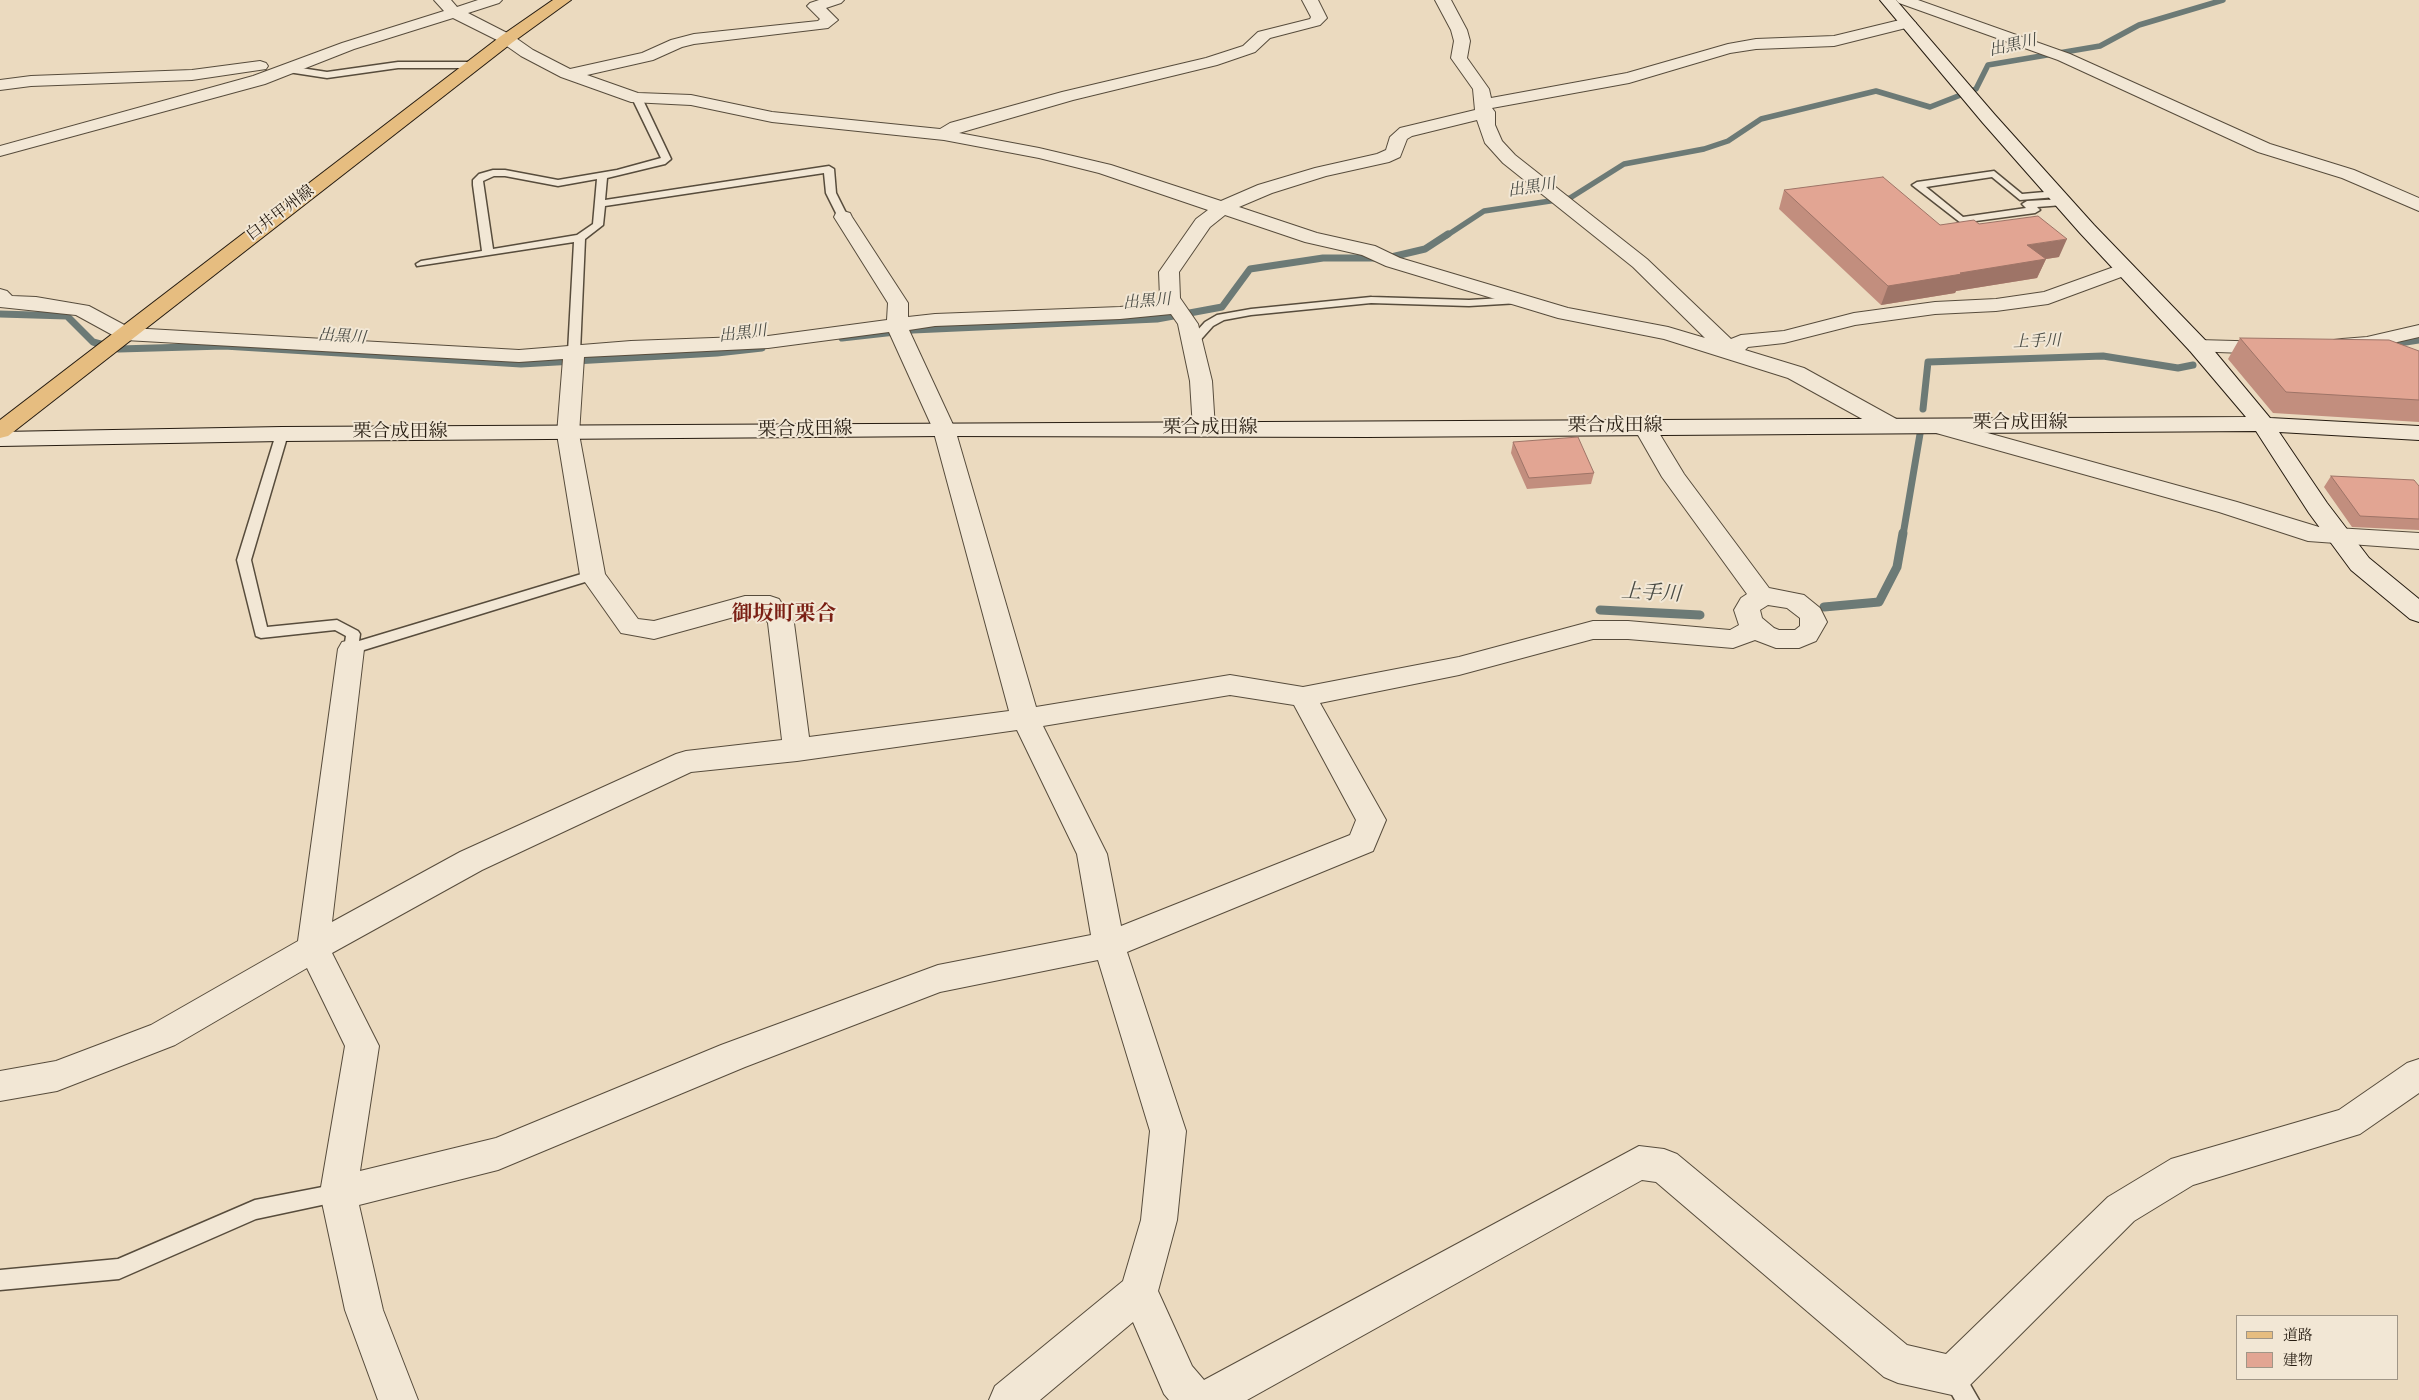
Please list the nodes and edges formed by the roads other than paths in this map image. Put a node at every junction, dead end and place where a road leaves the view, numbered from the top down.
1 (442, 0) edge
2 (494, 0) edge
3 (563, 0) edge
4 (836, 0) edge
5 (1310, 0) edge
6 (1443, 0) edge
7 (1888, 0) edge
8 (1904, 0) edge
9 (455, 13) junction
10 (1908, 23) junction
11 (507, 39) junction
12 (313, 58) junction
13 (474, 65) junction
14 (288, 69) junction
15 (567, 74) junction
16 (0, 86) edge
17 (636, 98) junction
18 (1485, 108) junction
19 (944, 135) junction
20 (0, 151) edge
21 (602, 176) junction
22 (2060, 198) junction
23 (600, 204) junction
24 (2419, 205) edge
25 (1222, 208) junction
26 (843, 217) joint
27 (580, 238) junction
28 (488, 252) junction
29 (421, 264) dead end
30 (2125, 269) junction
31 (0, 295) edge
32 (1519, 300) junction
33 (1185, 324) junction
34 (899, 331) junction
35 (2419, 331) edge
36 (122, 336) junction
37 (2198, 346) junction
38 (2320, 347) edge
39 (2292, 348) edge
40 (1732, 353) junction
41 (574, 361) junction
42 (2263, 424) junction
43 (1892, 426) junction
44 (1937, 426) junction
45 (1645, 428) junction
46 (944, 429) junction
47 (1204, 429) junction
48 (0, 431) edge
49 (2419, 433) edge
50 (282, 434) junction
51 (568, 434) junction
52 (0, 439) edge
53 (2338, 537) junction
54 (2419, 541) edge
55 (593, 575) junction
56 (1762, 597) junction
57 (2419, 613) edge
58 (1756, 628) junction
59 (351, 649) junction
60 (1304, 697) junction
61 (1025, 719) junction
62 (797, 750) junction
63 (1109, 945) junction
64 (314, 948) junction
65 (2419, 1074) edge
66 (0, 1086) edge
67 (338, 1194) junction
68 (0, 1280) edge
69 (1139, 1292) junction
70 (1960, 1388) edge
71 (398, 1400) edge
72 (1010, 1400) edge
73 (1195, 1400) edge
74 (1208, 1400) edge

1 - 9 street
2 - 9 street
3 - 11 main road, 白井甲州線
4 - 15 street
5 - 19 street
6 - 18 street
7 - 10 street
8 - 24 street
9 - 11 street
9 - 12 street
10 - 18 street
10 - 22 street
11 - 13 main road, 白井甲州線
11 - 15 street
12 - 14 street
12 - 16 street
13 - 14 lane
13 - 36 main road, 白井甲州線
14 - 20 street
15 - 17 street
17 - 19 street
17 - 21 lane
18 - 25 street
18 - 40 street
19 - 25 street
21 - 23 lane
21 - 28 lane
22 - 22 lane
22 - 30 street
23 - 26 lane
23 - 27 lane
25 - 32 street
25 - 33 street
26 - 34 street
27 - 28 lane
27 - 41 lane
28 - 29 lane
30 - 37 street
30 - 40 street
31 - 36 street
32 - 33 lane
32 - 40 street
33 - 34 street
33 - 47 street
34 - 41 street
34 - 46 street
35 - 38 street
36 - 41 street
36 - 48 main road, 白井甲州線
37 - 39 street
37 - 42 street
40 - 43 street
41 - 51 street
42 - 44 street, 栗合成田線
42 - 49 street, 栗合成田線
42 - 53 street
43 - 44 street, 栗合成田線
43 - 45 street, 栗合成田線
44 - 53 street
45 - 47 street, 栗合成田線
45 - 56 street
46 - 47 street, 栗合成田線
46 - 51 street, 栗合成田線
46 - 61 street
50 - 51 street, 栗合成田線
50 - 52 street, 栗合成田線
50 - 59 lane
51 - 55 street
53 - 54 street
53 - 57 street
55 - 59 lane
55 - 62 street
56 - 58 street
56 - 58 street
58 - 60 street
59 - 64 street
60 - 61 street
60 - 63 street
61 - 62 street
61 - 63 street
62 - 64 street
63 - 67 street
63 - 69 street
64 - 66 street
64 - 67 street
65 - 70 street
67 - 68 lane
67 - 71 street
69 - 72 street
69 - 73 street
70 - 74 street

